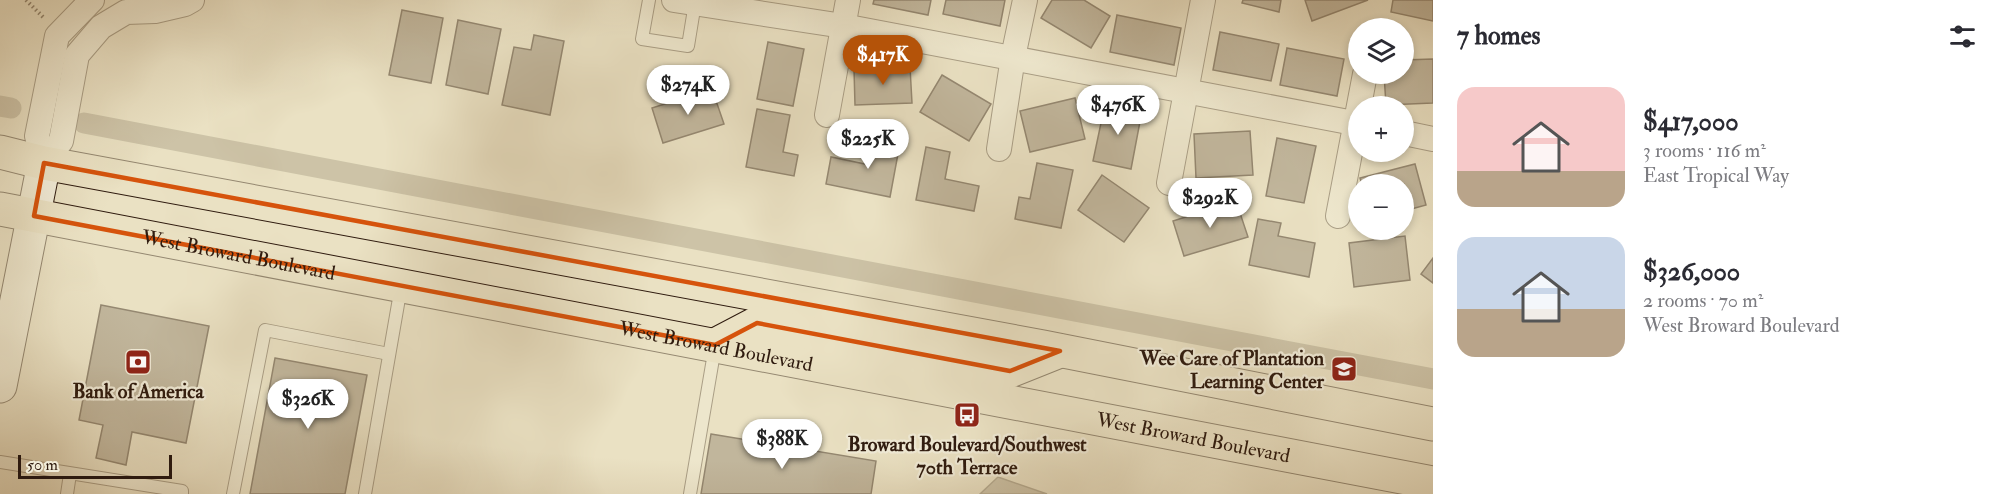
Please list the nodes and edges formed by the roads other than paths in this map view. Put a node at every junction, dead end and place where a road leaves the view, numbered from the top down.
1 (92, 0) edge
2 (192, 0) edge
3 (649, 0) edge
4 (848, 0) edge
5 (1025, 0) edge
6 (1203, 0) edge
7 (680, 1) edge
8 (843, 26) junction
9 (1013, 57) junction
10 (1186, 91) junction
11 (827, 115) dead end
12 (1348, 122) edge
13 (1414, 135) edge
14 (1433, 138) edge
15 (999, 148) dead end
16 (0, 152) edge
17 (1349, 162) edge
18 (44, 163) junction
19 (1169, 183) dead end
20 (0, 209) edge
21 (34, 216) junction
22 (1338, 216) dead end
23 (401, 286) junction
24 (715, 345) junction
25 (1060, 351) junction
26 (389, 354) junction
27 (0, 386) edge
28 (1433, 424) edge
29 (0, 462) edge
30 (70, 474) junction
31 (1433, 483) edge
32 (132, 489) edge
33 (67, 494) edge
34 (182, 494) edge
35 (233, 494) edge
36 (365, 494) edge
37 (690, 494) edge

1 - 18 street
2 - 18 street
3 - 7 lane
4 - 8 street
5 - 9 street
6 - 10 street
7 - 8 street
8 - 9 street
8 - 11 street
9 - 10 street
9 - 15 street
10 - 12 street
10 - 19 street
13 - 14 street
16 - 18 main road
17 - 22 street
18 - 21 street
18 - 25 main road
20 - 21 main road, West Broward Boulevard
21 - 23 main road, West Broward Boulevard
21 - 27 street
23 - 24 main road, West Broward Boulevard
23 - 26 lane
24 - 25 main road
24 - 31 main road, West Broward Boulevard
24 - 37 lane
25 - 28 main road
26 - 35 lane
26 - 36 lane
29 - 30 lane
30 - 32 lane
30 - 33 lane
32 - 34 lane

